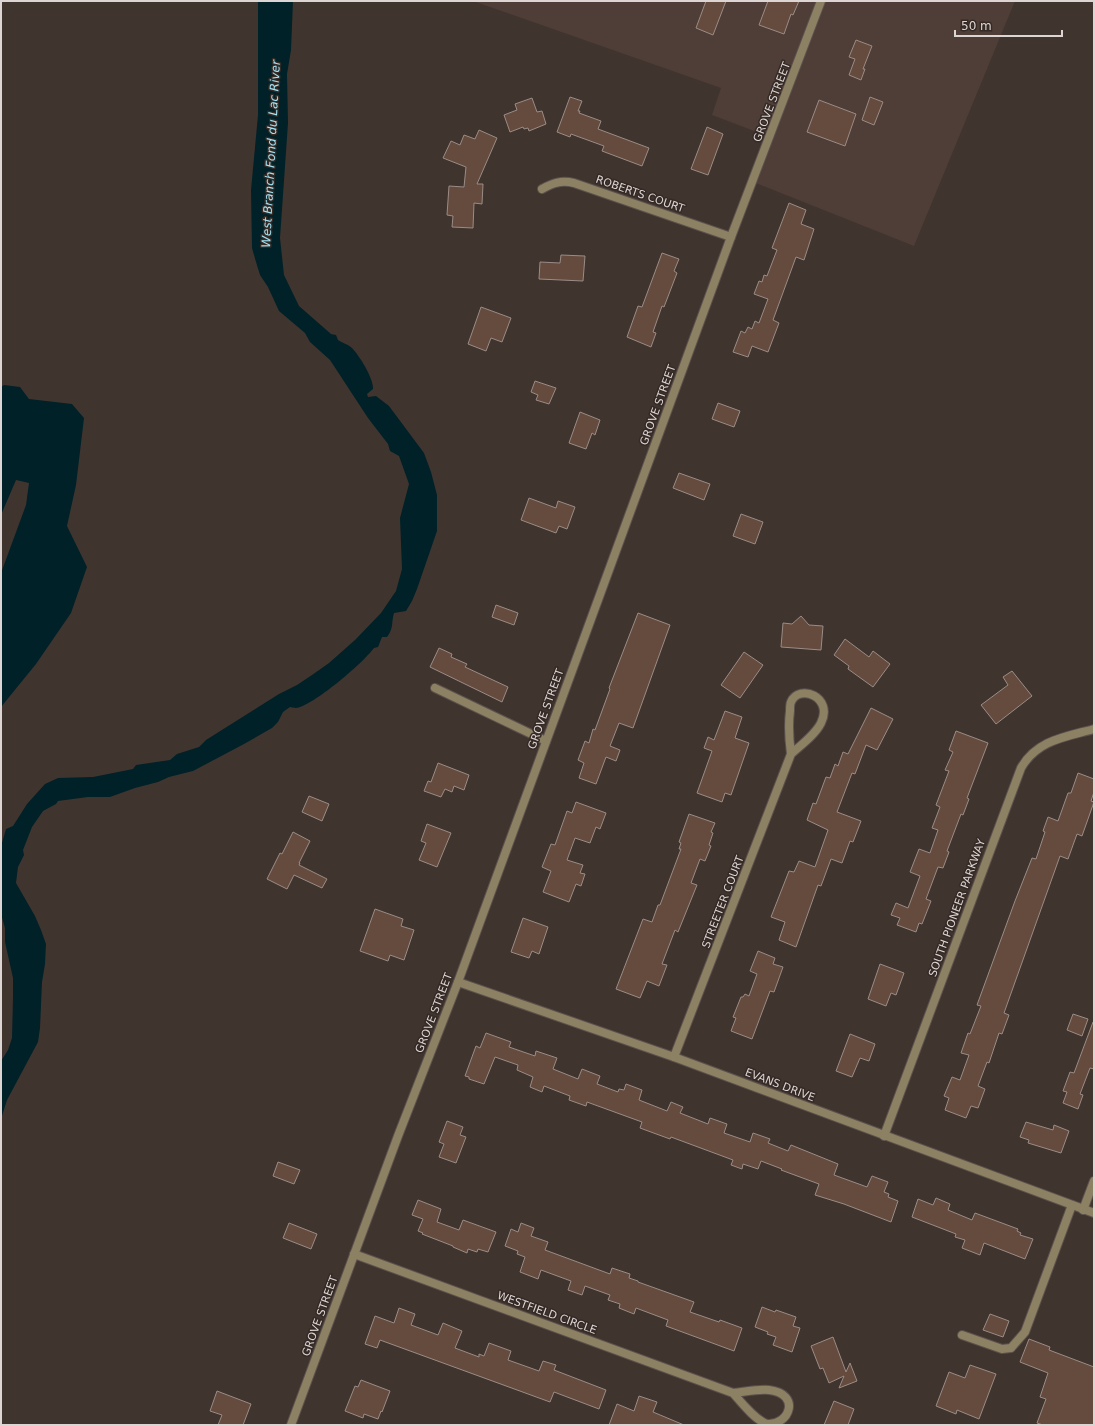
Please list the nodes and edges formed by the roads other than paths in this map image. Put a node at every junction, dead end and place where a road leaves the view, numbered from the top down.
1 (821, 1) edge
2 (542, 189) dead end
3 (731, 237) junction
4 (435, 688) dead end
5 (1094, 729) edge
6 (546, 741) junction
7 (791, 754) junction
8 (458, 982) junction
9 (674, 1057) junction
10 (884, 1136) junction
11 (1094, 1181) edge
12 (1072, 1205) junction
13 (1083, 1210) junction
14 (1094, 1213) edge
15 (354, 1254) junction
16 (962, 1335) dead end
17 (733, 1393) junction
18 (291, 1425) edge

1 - 3 street, GROVE STREET
2 - 3 street, ROBERTS COURT
3 - 6 street, GROVE STREET
4 - 6 street
5 - 10 street, SOUTH PIONEER PARKWAY
6 - 8 street, GROVE STREET
7 - 7 street, STREETER COURT
7 - 9 street, STREETER COURT
8 - 9 street, EVANS DRIVE
8 - 15 street, GROVE STREET
9 - 10 street, EVANS DRIVE
10 - 12 street, EVANS DRIVE
11 - 13 street
12 - 13 street, EVANS DRIVE
12 - 16 street
13 - 14 street, EVANS DRIVE
15 - 17 street, WESTFIELD CIRCLE
15 - 18 street, GROVE STREET
17 - 17 street, WESTFIELD CIRCLE

